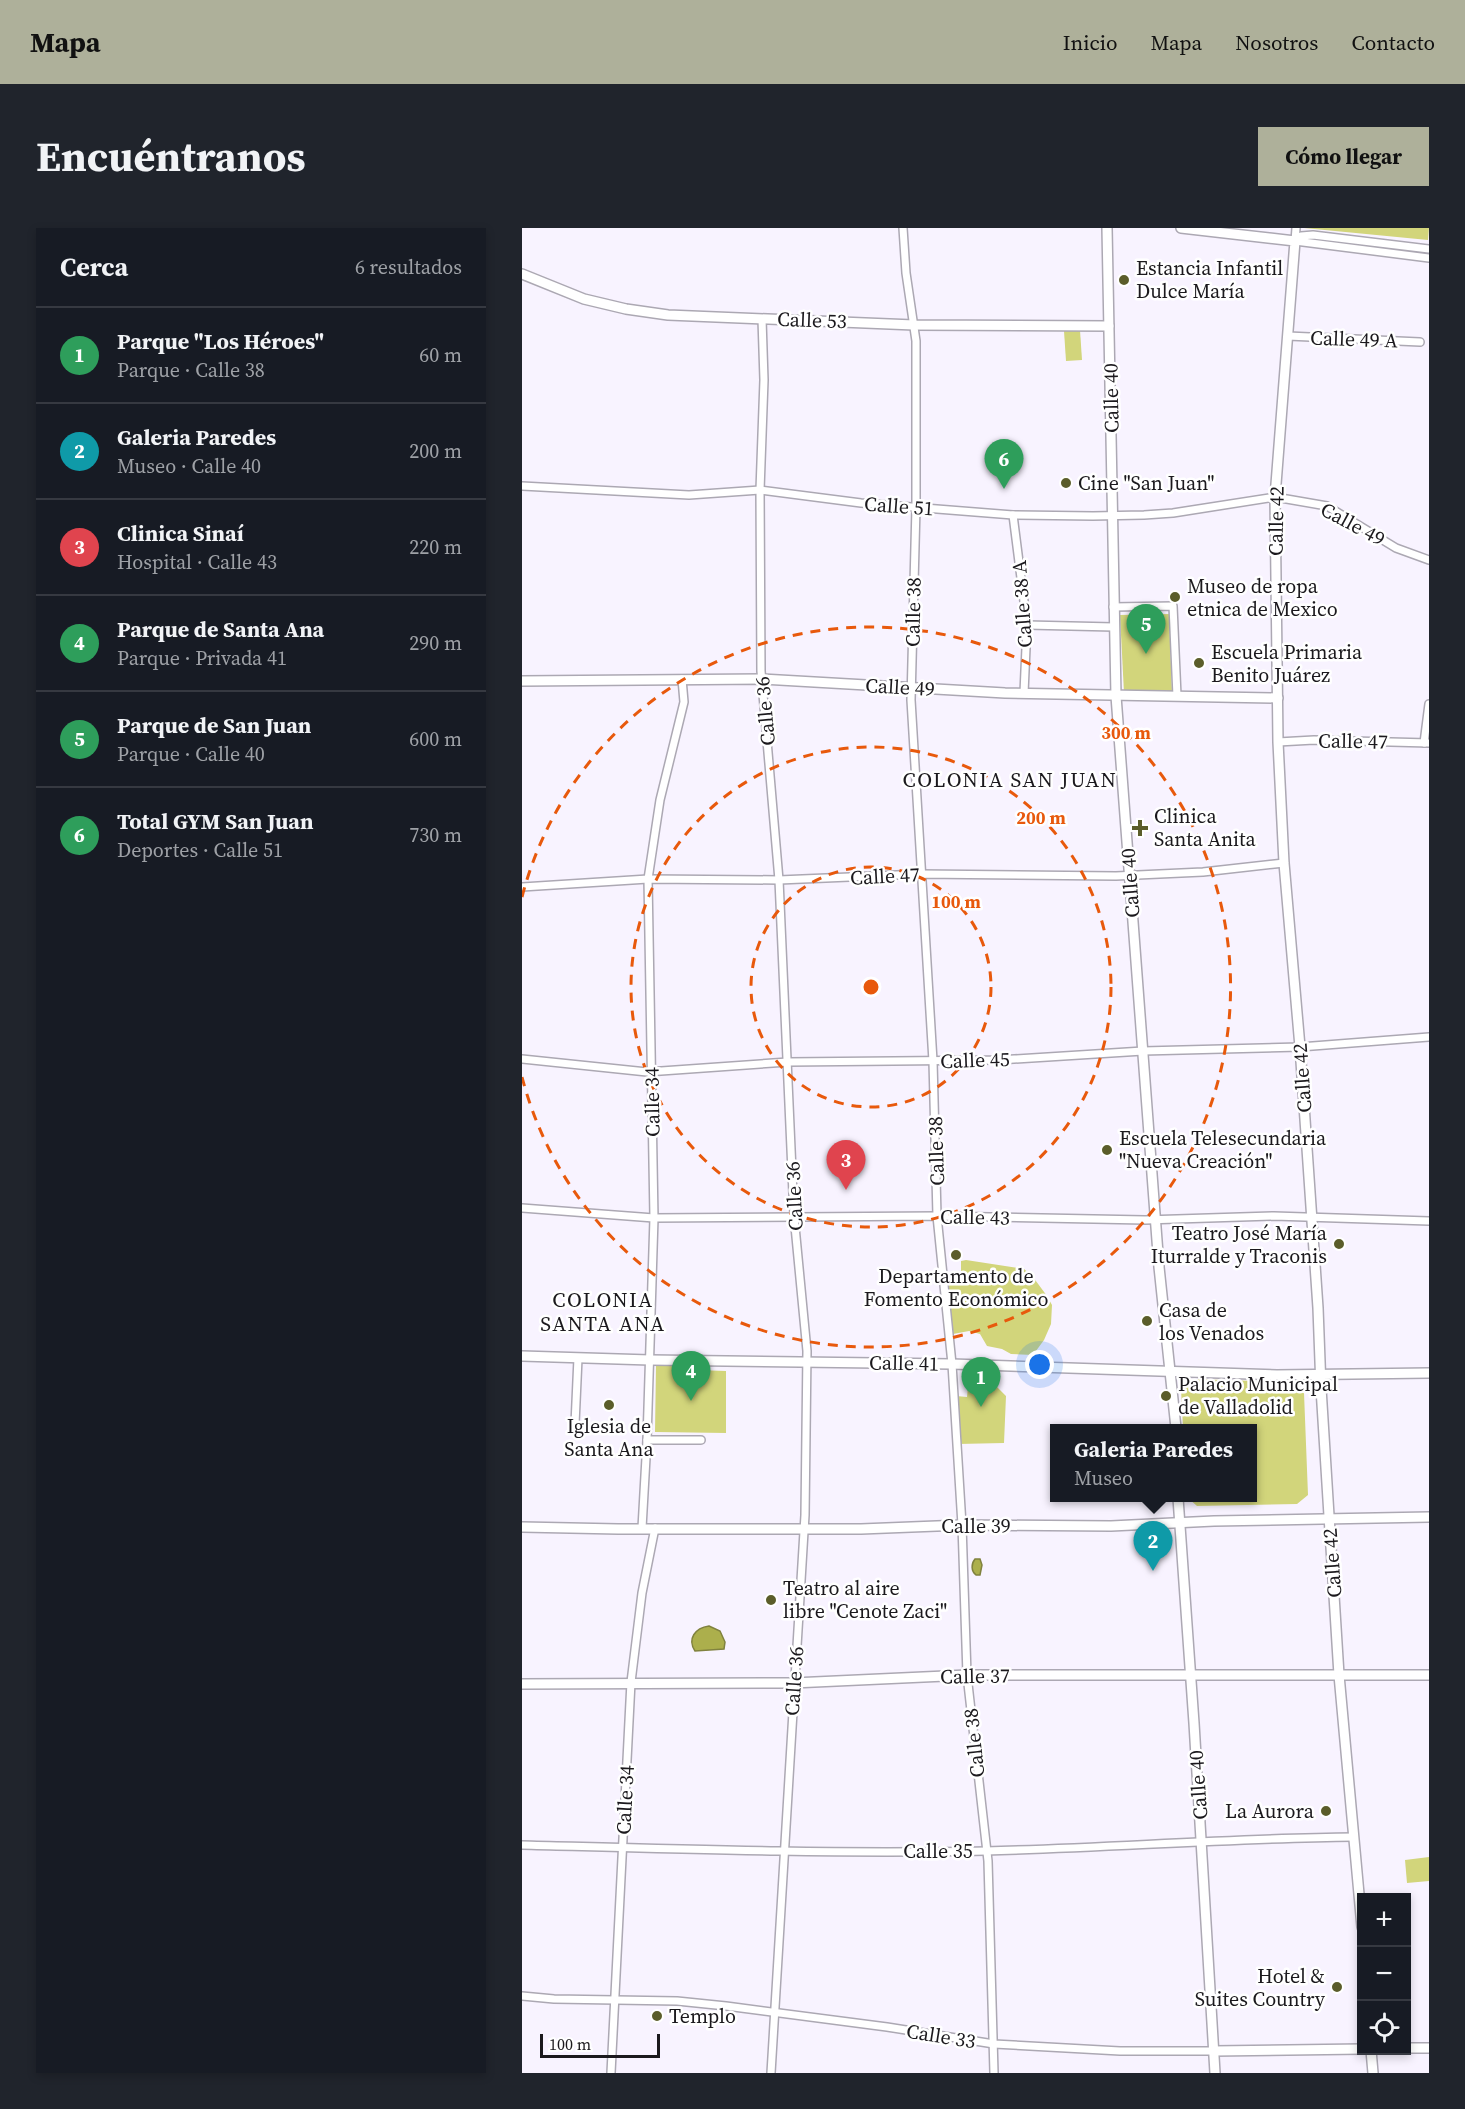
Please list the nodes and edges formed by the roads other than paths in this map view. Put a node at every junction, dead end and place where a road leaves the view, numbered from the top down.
1 (903, 228) edge
2 (1107, 228) edge
3 (1181, 228) edge
4 (1296, 228) edge
5 (1295, 241) junction
6 (1429, 249) edge
7 (1429, 258) edge
8 (522, 274) edge
9 (762, 319) junction
10 (915, 325) junction
11 (1109, 326) junction
12 (1288, 336) junction
13 (1420, 342) dead end
14 (522, 486) edge
15 (760, 490) junction
16 (1275, 497) junction
17 (916, 507) junction
18 (1013, 514) junction
19 (1112, 516) junction
20 (1429, 560) edge
21 (1113, 607) junction
22 (1027, 625) junction
23 (1114, 627) junction
24 (682, 679) junction
25 (762, 679) junction
26 (522, 681) edge
27 (911, 687) junction
28 (1024, 693) junction
29 (1116, 696) junction
30 (1177, 696) junction
31 (1278, 698) junction
32 (1429, 704) edge
33 (1278, 742) junction
34 (1426, 743) edge
35 (1284, 863) junction
36 (921, 874) junction
37 (1129, 875) junction
38 (648, 879) junction
39 (779, 880) junction
40 (522, 887) edge
41 (1429, 1037) edge
42 (1300, 1047) junction
43 (1143, 1051) junction
44 (522, 1059) edge
45 (933, 1061) junction
46 (788, 1062) junction
47 (652, 1072) junction
48 (522, 1209) edge
49 (794, 1216) junction
50 (937, 1216) junction
51 (1312, 1216) junction
52 (654, 1218) junction
53 (1157, 1219) junction
54 (1429, 1221) edge
55 (522, 1356) edge
56 (578, 1358) junction
57 (650, 1360) junction
58 (807, 1361) junction
59 (952, 1364) junction
60 (1170, 1371) junction
61 (1429, 1373) edge
62 (1320, 1374) junction
63 (575, 1424) dead end
64 (1176, 1424) edge
65 (647, 1440) junction
66 (701, 1440) dead end
67 (1178, 1502) edge
68 (1429, 1517) edge
69 (1329, 1518) junction
70 (1179, 1522) junction
71 (962, 1525) junction
72 (522, 1527) edge
73 (642, 1528) junction
74 (655, 1528) junction
75 (804, 1529) junction
76 (967, 1675) junction
77 (1191, 1675) junction
78 (1339, 1675) junction
79 (1429, 1676) edge
80 (631, 1682) junction
81 (793, 1683) junction
82 (522, 1684) edge
83 (1354, 1838) junction
84 (1202, 1841) junction
85 (522, 1845) edge
86 (623, 1848) junction
87 (783, 1851) junction
88 (986, 1851) junction
89 (1359, 1893) edge
90 (522, 1996) edge
91 (615, 2001) junction
92 (774, 2013) junction
93 (994, 2044) junction
94 (1411, 2048) edge
95 (1429, 2048) edge
96 (1357, 2049) edge
97 (1214, 2051) junction
98 (1371, 2055) edge
99 (611, 2073) edge
100 (771, 2073) edge
101 (994, 2073) edge
102 (1215, 2073) edge
103 (1373, 2073) edge

1 - 10 street, Calle 38
2 - 11 main road, Calle 40
3 - 5 main road
4 - 5 street, Calle 42
5 - 6 street
5 - 7 street
5 - 12 main road, Calle 42
8 - 9 main road, Calle 53
9 - 10 main road, Calle 53
9 - 15 street, Calle 36
10 - 11 main road, Calle 53
10 - 17 street, Calle 38
11 - 19 main road, Calle 40
12 - 13 street, Calle 49 A
12 - 16 main road, Calle 42
14 - 15 street, Calle 51
15 - 17 street, Calle 51
15 - 25 street, Calle 36
16 - 19 street, Calle 51
16 - 20 street, Calle 49
16 - 31 main road, Calle 42
17 - 18 street, Calle 51
17 - 27 street, Calle 38
18 - 19 street, Calle 51
18 - 22 street, Calle 38 A
19 - 21 main road, Calle 40
21 - 23 main road, Calle 40
21 - 30 street
22 - 23 street
22 - 28 street, Calle 38 A
23 - 29 main road, Calle 40
24 - 25 main road, Calle 49
24 - 26 main road, Calle 49
24 - 38 street, Calle 34
25 - 27 main road, Calle 49
25 - 39 street, Calle 36
27 - 28 main road, Calle 49
27 - 36 street, Calle 38
28 - 29 main road, Calle 49
29 - 30 main road, Calle 49
29 - 37 main road, Calle 40
30 - 31 main road, Calle 49
31 - 33 main road, Calle 42
32 - 34 street
33 - 34 street, Calle 47
33 - 35 main road, Calle 42
35 - 37 street, Calle 47
35 - 42 main road, Calle 42
36 - 37 street, Calle 47
36 - 39 street, Calle 47
36 - 45 street, Calle 38
37 - 43 main road, Calle 40
38 - 39 street, Calle 47
38 - 40 street, Calle 47
38 - 47 street, Calle 34
39 - 46 street, Calle 36
41 - 42 street, Calle 45
42 - 43 street, Calle 45
42 - 51 main road, Calle 42
43 - 45 street, Calle 45
43 - 53 main road, Calle 40
44 - 47 street, Calle 45
45 - 46 street, Calle 45
45 - 50 street, Calle 38
46 - 47 street, Calle 45
46 - 49 street, Calle 36
47 - 52 street, Calle 34
48 - 52 street, Calle 43
49 - 50 street, Calle 43
49 - 52 street, Calle 43
49 - 58 street, Calle 36
50 - 53 street, Calle 43
50 - 59 street, Calle 38
51 - 53 street, Calle 43
51 - 54 street, Calle 43
51 - 62 main road, Calle 42
52 - 57 street, Calle 34
53 - 60 main road, Calle 40
55 - 56 main road, Calle 41
56 - 57 main road, Calle 41
56 - 63 street
57 - 58 main road, Calle 41
57 - 65 street, Calle 34
58 - 59 main road, Calle 41
58 - 75 street, Calle 36
59 - 60 main road, Calle 41
59 - 71 street, Calle 38
60 - 62 main road, Calle 41
60 - 64 main road, Calle 40
61 - 62 main road, Calle 41
62 - 69 main road, Calle 42
65 - 66 street
65 - 73 street, Calle 34
67 - 70 main road, Calle 40
68 - 69 main road, Calle 39
69 - 70 main road, Calle 39
69 - 78 main road, Calle 42
70 - 71 main road, Calle 39
70 - 77 main road, Calle 40
71 - 75 main road, Calle 39
71 - 76 street, Calle 38
72 - 73 main road, Calle 39
73 - 74 main road, Calle 39
74 - 75 main road, Calle 39
74 - 80 street, Calle 34
75 - 81 street, Calle 36
76 - 77 main road, Calle 37
76 - 81 main road, Calle 37
76 - 88 street, Calle 38
77 - 78 main road, Calle 37
77 - 84 main road, Calle 40
78 - 79 main road, Calle 37
78 - 83 main road, Calle 42
80 - 81 main road, Calle 37
80 - 82 main road, Calle 37
80 - 86 street, Calle 34
81 - 87 street, Calle 36
83 - 84 street, Calle 35
83 - 89 main road, Calle 42
84 - 88 street, Calle 35
84 - 97 main road, Calle 40
85 - 86 street, Calle 35
86 - 87 street, Calle 35
86 - 91 street, Calle 34
87 - 88 street, Calle 35
87 - 92 street, Calle 36
88 - 93 street, Calle 38
90 - 91 street, Calle 33
91 - 92 street, Calle 33
91 - 99 street, Calle 34
92 - 93 street, Calle 33
92 - 100 street, Calle 36
93 - 97 street, Calle 33
93 - 101 street, Calle 38
94 - 95 main road
96 - 97 main road, Calle 33
97 - 102 main road, Calle 40
98 - 103 main road

